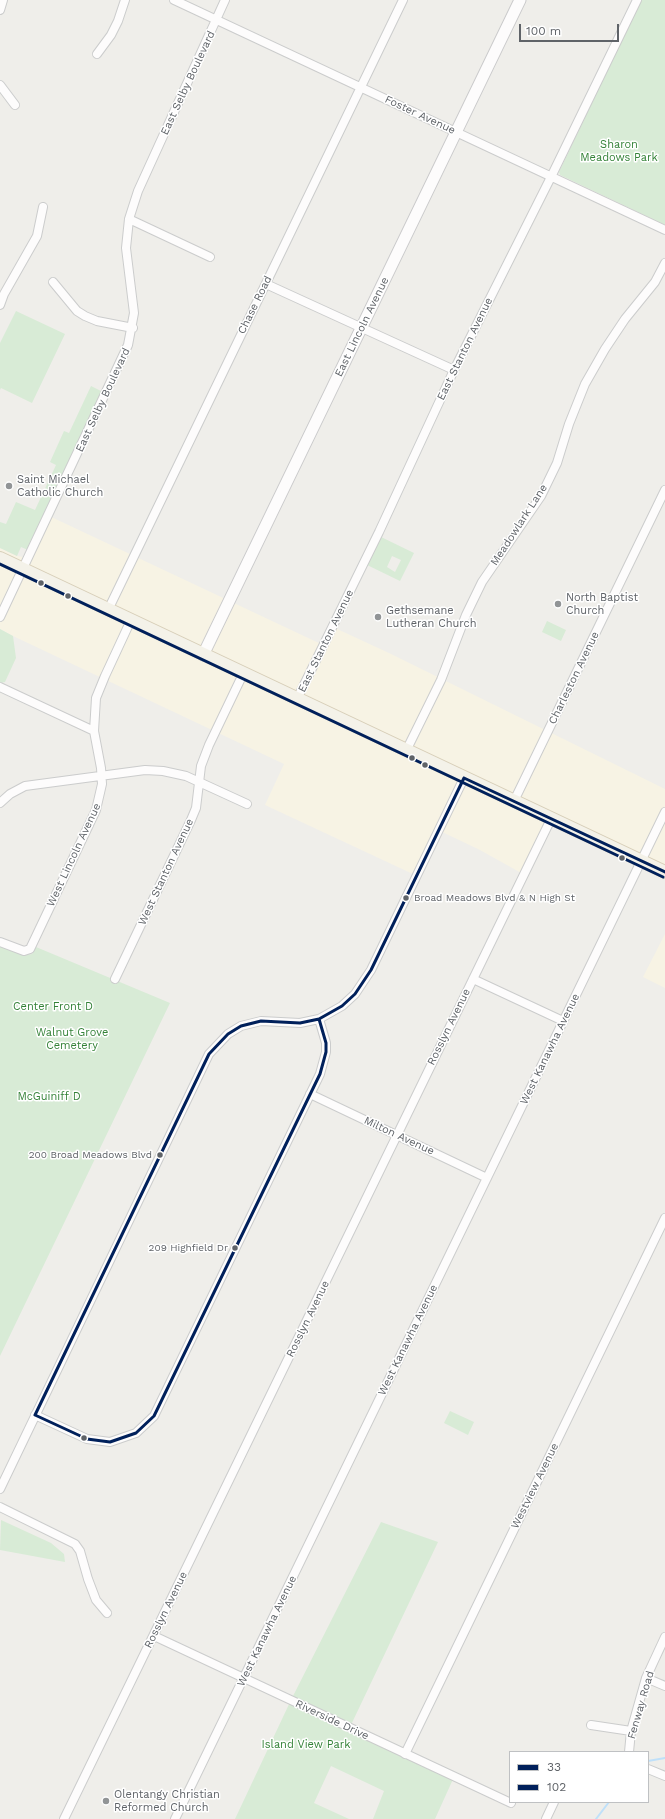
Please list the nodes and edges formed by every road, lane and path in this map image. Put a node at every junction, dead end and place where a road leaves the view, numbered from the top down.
1 (3, 0) edge
2 (125, 0) edge
3 (174, 0) edge
4 (225, 0) edge
5 (403, 0) edge
6 (520, 0) edge
7 (637, 0) edge
8 (0, 10) edge
9 (216, 20) junction
10 (97, 54) dead end
11 (0, 85) edge
12 (361, 87) junction
13 (15, 105) dead end
14 (456, 132) junction
15 (551, 177) junction
16 (43, 207) dead end
17 (129, 219) junction
18 (665, 230) edge
19 (210, 257) dead end
20 (665, 263) edge
21 (53, 282) dead end
22 (266, 284) junction
23 (0, 305) edge
24 (362, 327) junction
25 (133, 328) junction
26 (454, 370) junction
27 (665, 490) edge
28 (0, 558) edge
29 (23, 569) junction
30 (108, 610) junction
31 (0, 617) edge
32 (130, 620) junction
33 (203, 655) junction
34 (243, 674) junction
35 (0, 687) edge
36 (297, 699) junction
37 (94, 731) junction
38 (406, 751) junction
39 (101, 776) junction
40 (464, 778) junction
41 (198, 781) junction
42 (514, 801) junction
43 (0, 803) edge
44 (247, 804) dead end
45 (665, 812) edge
46 (551, 819) junction
47 (641, 861) junction
48 (665, 872) edge
49 (0, 942) edge
50 (115, 979) dead end
51 (473, 979) junction
52 (319, 1019) junction
53 (563, 1022) junction
54 (310, 1094) junction
55 (397, 1136) junction
56 (487, 1178) junction
57 (665, 1218) edge
58 (35, 1415) junction
59 (0, 1489) edge
60 (0, 1507) edge
61 (107, 1613) dead end
62 (154, 1636) junction
63 (665, 1637) edge
64 (244, 1678) junction
65 (646, 1678) junction
66 (665, 1686) edge
67 (591, 1726) dead end
68 (631, 1731) junction
69 (629, 1751) edge
70 (405, 1754) junction
71 (649, 1770) edge
72 (665, 1776) edge
73 (509, 1802) edge
74 (554, 1803) edge
75 (64, 1819) edge
76 (175, 1819) edge
77 (546, 1819) edge

1 - 8 street
2 - 10 street
3 - 9 street, Foster Avenue
4 - 9 street, East Selby Boulevard
5 - 12 street, Chase Road
6 - 14 main road, East Lincoln Avenue
7 - 15 street, East Stanton Avenue
9 - 12 street, Foster Avenue
9 - 17 street, East Selby Boulevard
11 - 13 street
12 - 14 street, Foster Avenue
12 - 22 street, Chase Road
14 - 15 street, Foster Avenue
14 - 24 main road, East Lincoln Avenue
15 - 18 street, Foster Avenue
15 - 26 street, East Stanton Avenue
16 - 23 street
17 - 19 street
17 - 25 street, East Selby Boulevard
20 - 38 street, Meadowlark Lane
21 - 25 street
22 - 24 street
22 - 30 street, Chase Road
24 - 26 street
24 - 33 main road, East Lincoln Avenue
25 - 29 street, East Selby Boulevard
26 - 36 street, East Stanton Avenue
27 - 42 street, Charleston Avenue
28 - 29 main road
29 - 30 main road
29 - 31 street, East Selby Boulevard
30 - 32 main road
32 - 33 main road
32 - 37 street, West Lincoln Avenue
33 - 34 main road
34 - 36 main road
34 - 41 street, West Stanton Avenue
35 - 37 street
36 - 38 main road
37 - 39 street, West Lincoln Avenue
38 - 40 main road
39 - 41 street
39 - 43 street
39 - 49 street, West Lincoln Avenue
40 - 42 main road
40 - 52 street
41 - 44 street
41 - 50 street, West Stanton Avenue
42 - 46 main road
45 - 47 street, West Kanawha Avenue
46 - 47 main road
46 - 51 street, Rosslyn Avenue
47 - 48 main road
47 - 53 street, West Kanawha Avenue
51 - 53 street
51 - 55 street, Rosslyn Avenue
52 - 54 street
52 - 58 street
53 - 56 street, West Kanawha Avenue
54 - 55 street, Milton Avenue
54 - 58 street
55 - 56 street, Milton Avenue
55 - 62 street, Rosslyn Avenue
56 - 64 street, West Kanawha Avenue
57 - 70 street, Westview Avenue
58 - 59 street
60 - 61 street
62 - 64 street, Riverside Drive
62 - 75 street, Rosslyn Avenue
63 - 65 street, Fenway Road
64 - 70 street, Riverside Drive
64 - 76 street, West Kanawha Avenue
65 - 66 street
65 - 68 street, Fenway Road
67 - 68 street
68 - 69 street, Fenway Road
70 - 73 street, Riverside Drive
71 - 72 street
74 - 77 street

